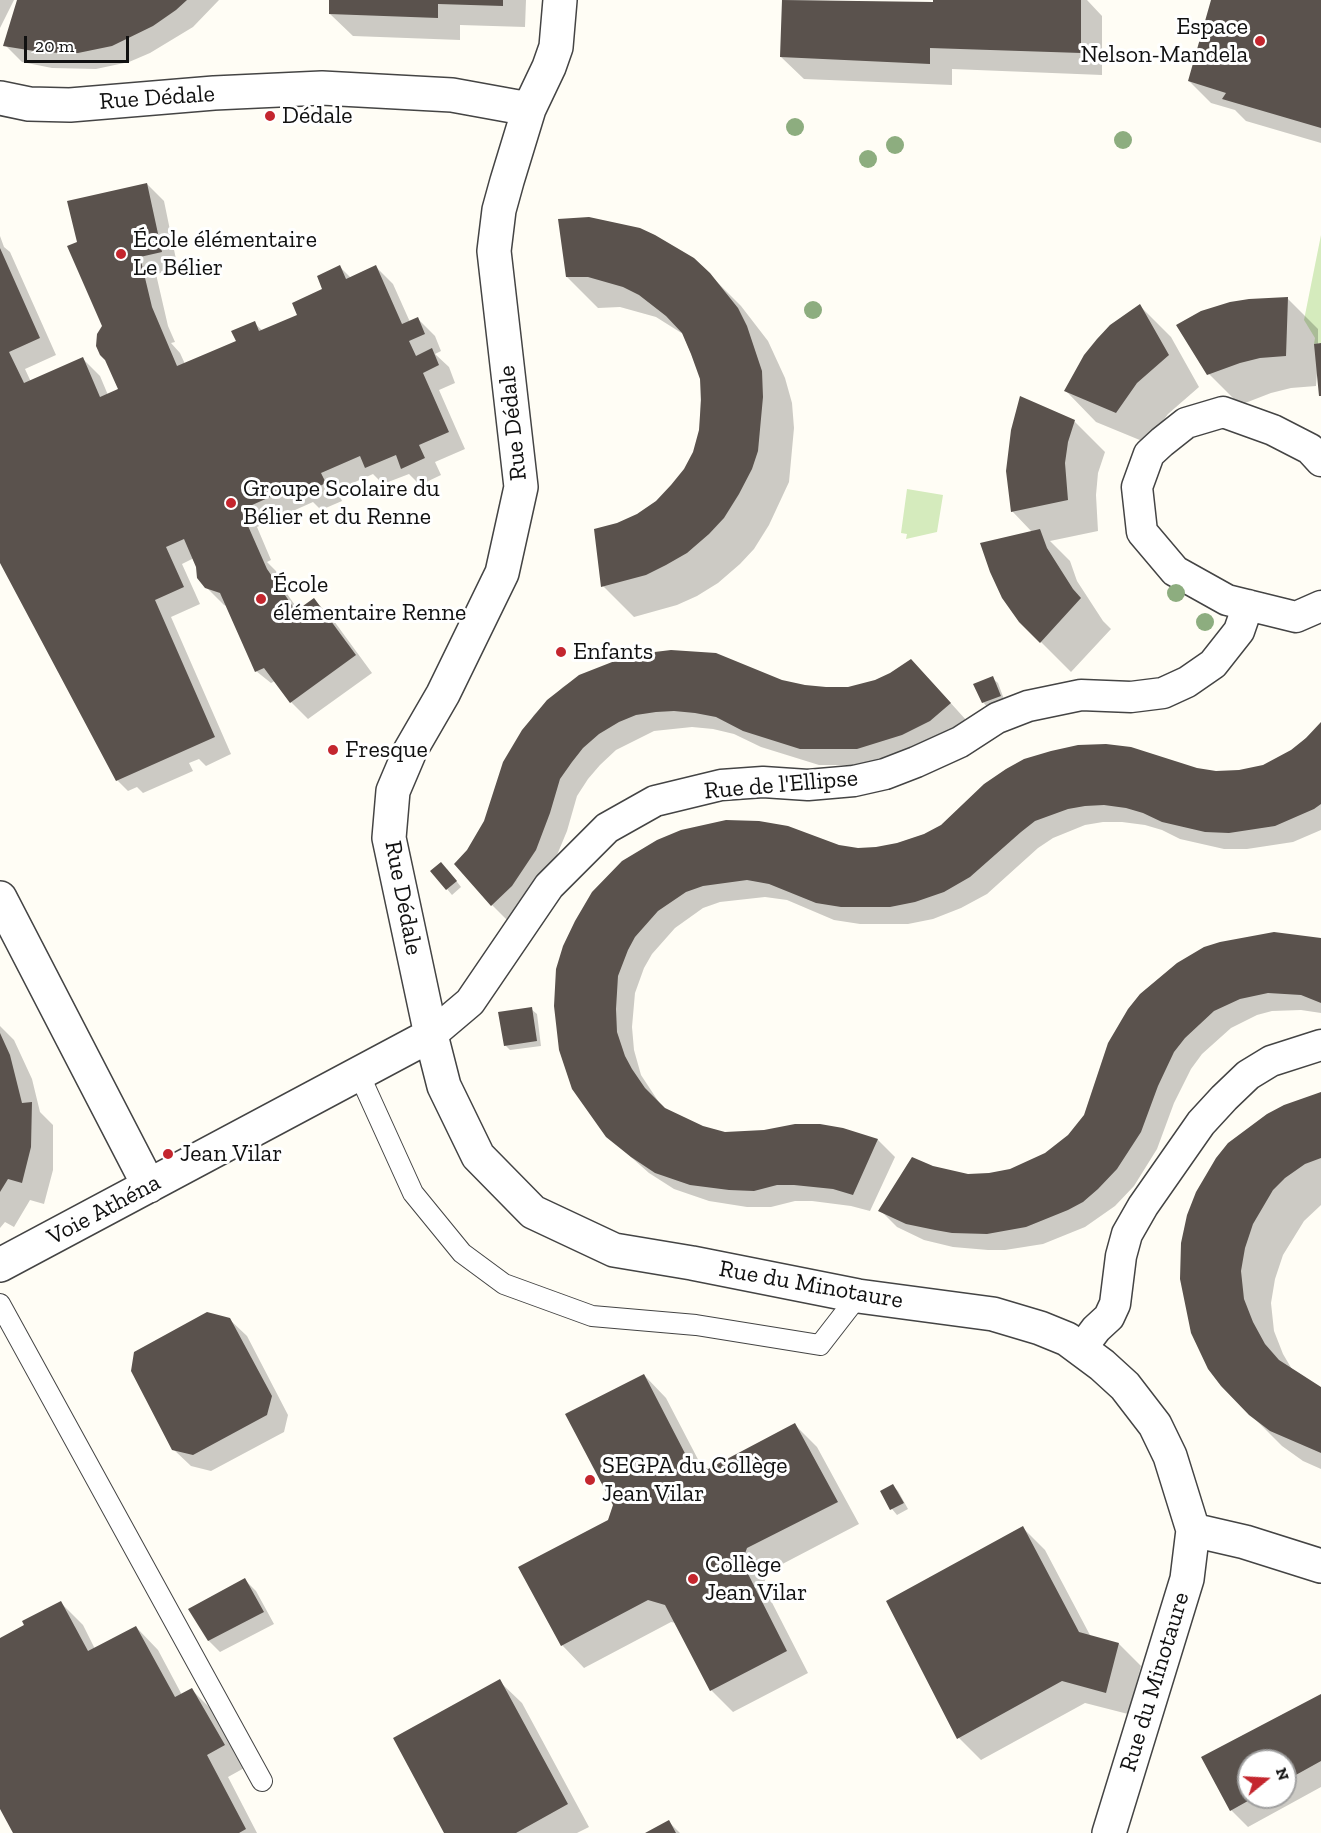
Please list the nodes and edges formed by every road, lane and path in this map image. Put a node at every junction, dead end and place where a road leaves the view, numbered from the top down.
1 (560, 0) edge
2 (0, 98) edge
3 (529, 109) junction
4 (1321, 461) edge
5 (1248, 605) junction
6 (1321, 606) edge
7 (0, 898) edge
8 (430, 1035) junction
9 (1321, 1045) edge
10 (358, 1074) junction
11 (149, 1186) junction
12 (0, 1265) edge
13 (858, 1296) junction
14 (0, 1304) edge
15 (1081, 1349) junction
16 (1192, 1530) junction
17 (1321, 1566) edge
18 (262, 1781) dead end
19 (1109, 1833) edge

1 - 3 street, Rue Dédale
2 - 3 street, Rue Dédale
3 - 8 street, Rue Dédale
4 - 5 street
5 - 6 street
5 - 8 street, Rue de l'Ellipse
7 - 11 street
8 - 10 street, Voie Athéna
8 - 13 street, Rue du Minotaure
9 - 15 street
10 - 11 street, Voie Athéna
10 - 13 lane
11 - 12 street, Voie Athéna
13 - 15 street, Rue du Minotaure
14 - 18 lane
15 - 16 street, Rue du Minotaure
16 - 17 street
16 - 19 street, Rue du Minotaure

